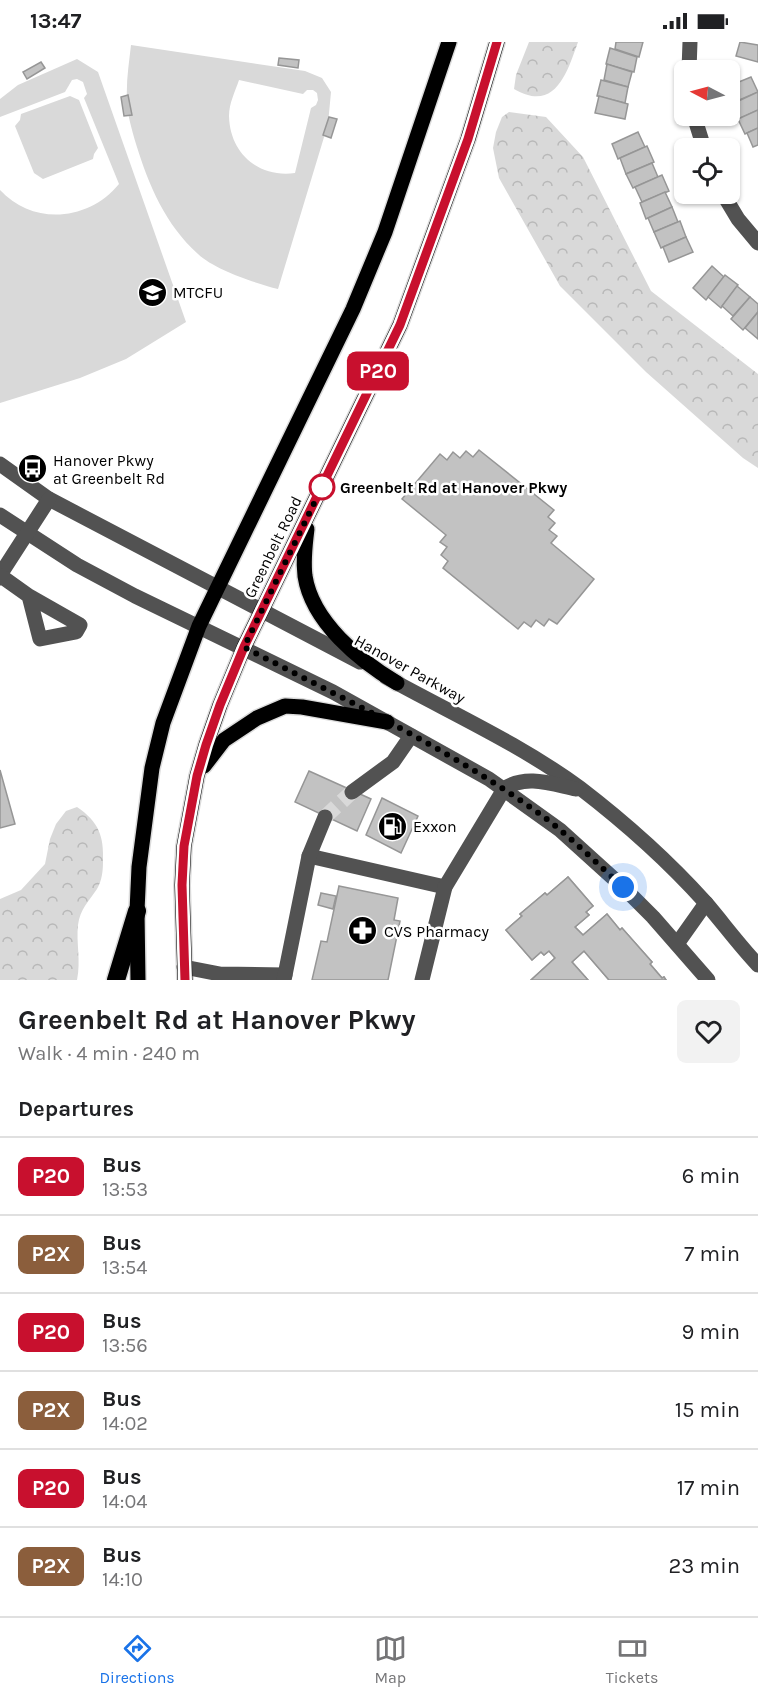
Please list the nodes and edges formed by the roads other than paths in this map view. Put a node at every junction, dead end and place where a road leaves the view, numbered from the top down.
1 (448, 42) edge
2 (497, 42) edge
3 (690, 42) edge
4 (689, 60) edge
5 (729, 204) edge
6 (758, 243) edge
7 (0, 464) edge
8 (50, 499) junction
9 (0, 515) edge
10 (309, 516) junction
11 (28, 533) junction
12 (0, 576) edge
13 (218, 587) junction
14 (29, 596) dead end
15 (262, 610) junction
16 (199, 626) junction
17 (244, 647) junction
18 (397, 683) junction
19 (387, 722) junction
20 (411, 736) junction
21 (197, 776) junction
22 (504, 789) junction
23 (582, 790) junction
24 (352, 792) tunnel mouth
25 (325, 817) tunnel mouth
26 (309, 856) junction
27 (445, 887) junction
28 (706, 903) junction
29 (137, 911) junction
30 (677, 944) junction
31 (758, 965) edge
32 (184, 973) edge
33 (285, 977) edge
34 (116, 980) edge
35 (138, 980) edge
36 (422, 980) edge
37 (708, 980) edge

1 - 13 main road, Greenbelt Road
2 - 10 main road, Greenbelt Road
3 - 4 street
5 - 6 street
7 - 8 street, Hanover Parkway
8 - 11 street
8 - 13 street, Hanover Parkway
9 - 11 street
10 - 15 main road, Greenbelt Road
10 - 18 main road
11 - 12 street
11 - 16 street
12 - 14 street
13 - 15 street, Hanover Parkway
13 - 16 main road, Greenbelt Road
15 - 17 main road, Greenbelt Road
15 - 18 street, Hanover Parkway
16 - 17 street
16 - 29 main road, Greenbelt Road
17 - 19 street
17 - 21 main road, Greenbelt Road
18 - 23 street, Hanover Parkway
19 - 20 street
19 - 21 main road
20 - 22 street
20 - 24 street
21 - 32 main road, Greenbelt Road
22 - 23 street
22 - 27 street
22 - 30 street
23 - 28 street, Hanover Parkway
25 - 26 street
26 - 27 street
26 - 33 street
27 - 36 street
28 - 30 street
28 - 31 street, Hanover Parkway
29 - 34 highway
29 - 35 main road, Greenbelt Road
30 - 37 street
32 - 33 street

